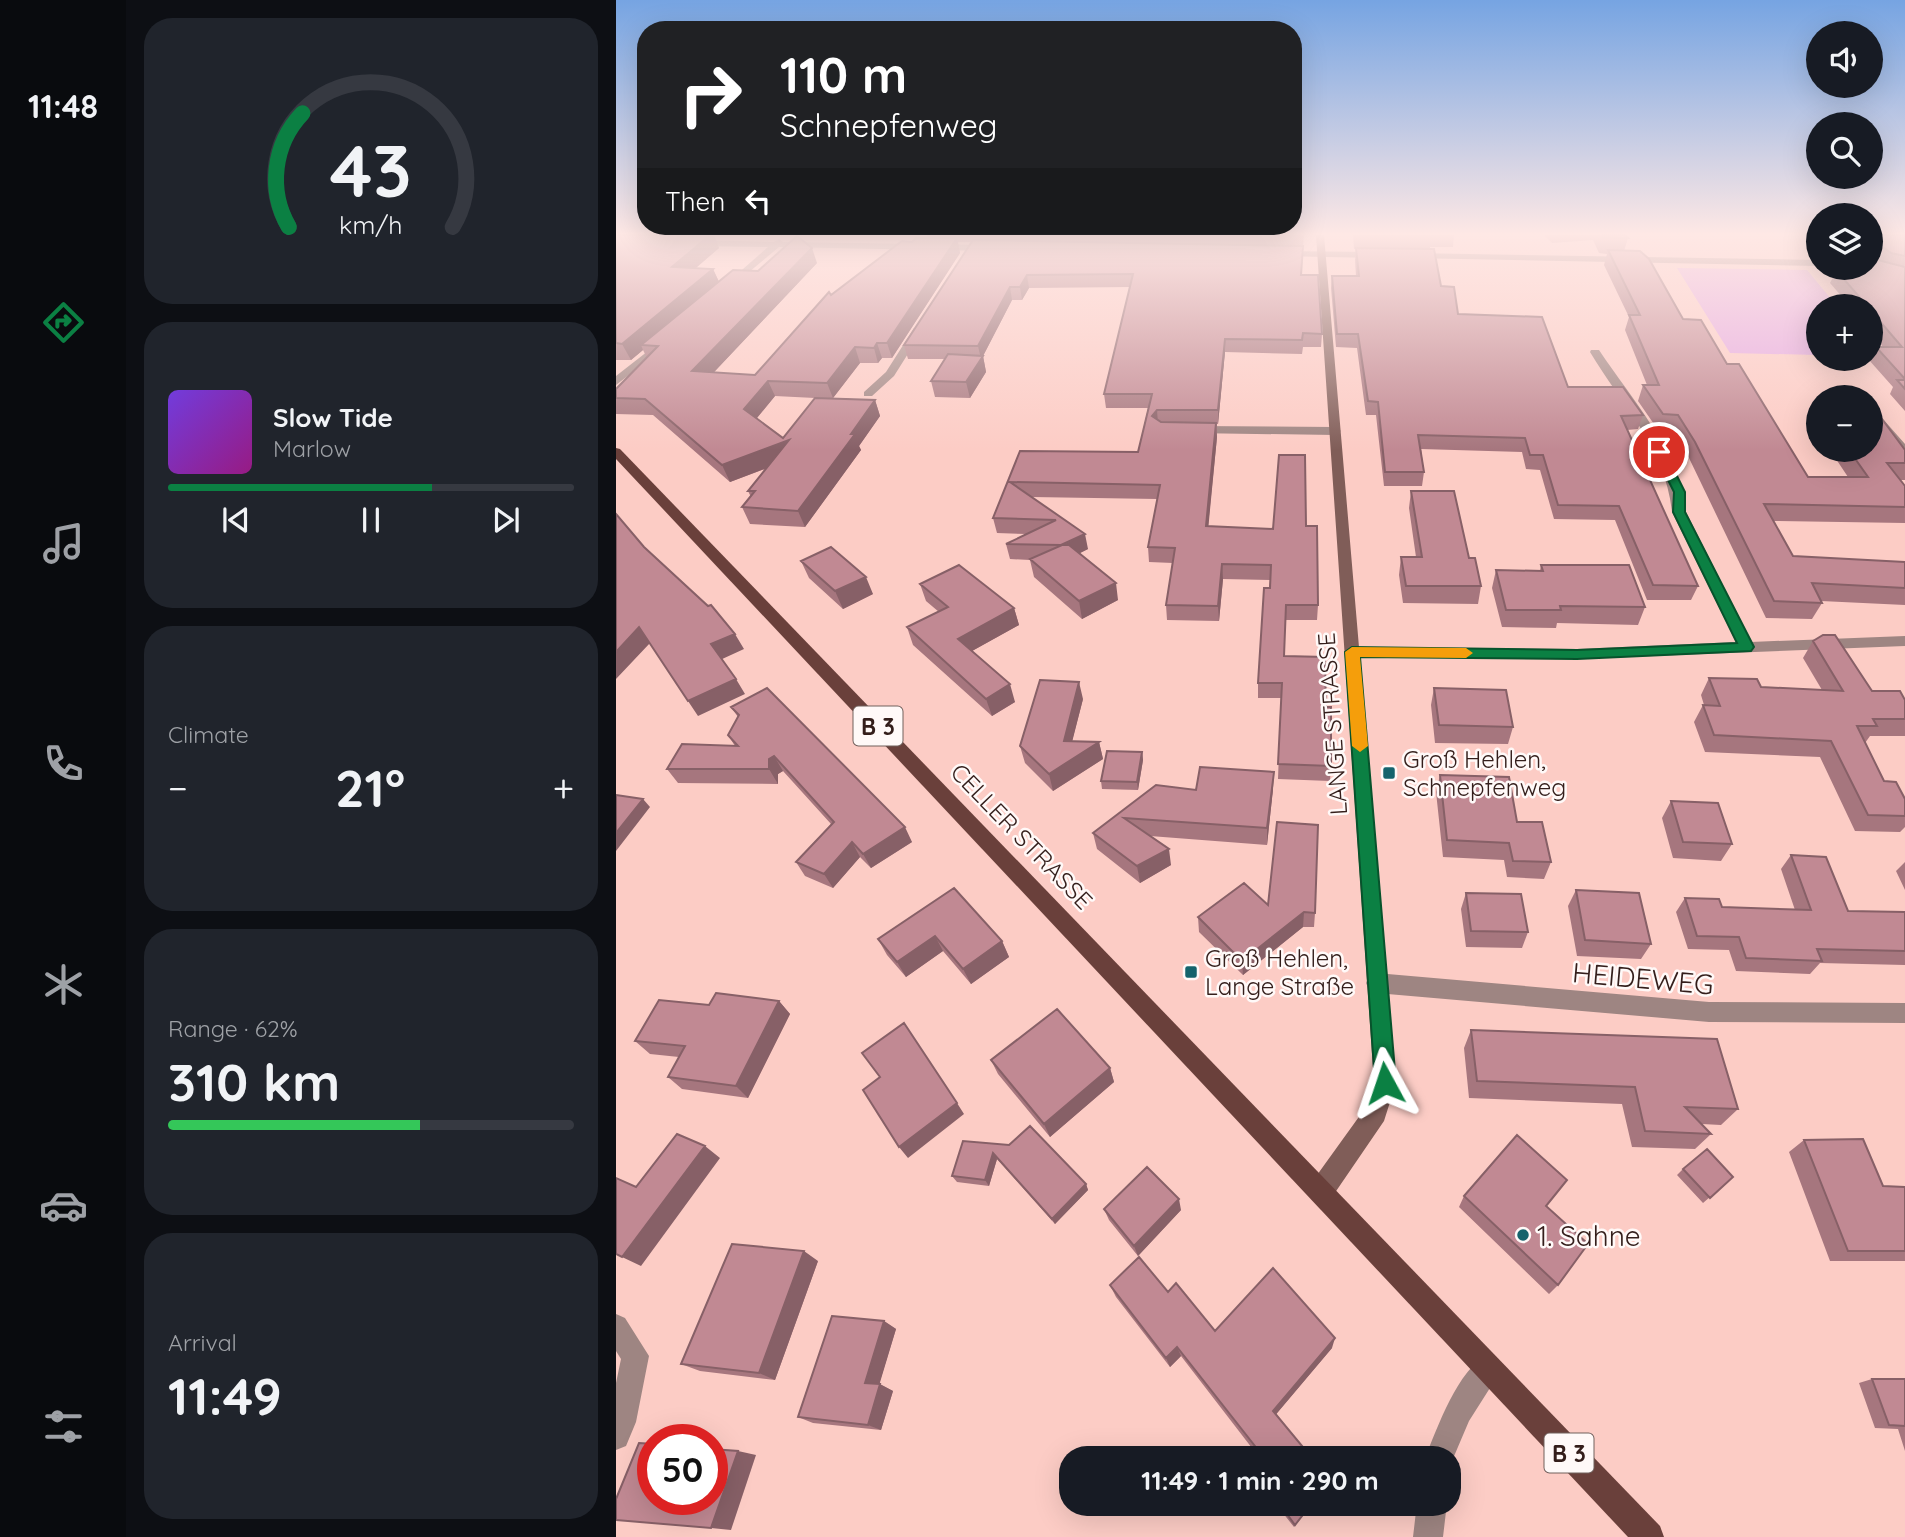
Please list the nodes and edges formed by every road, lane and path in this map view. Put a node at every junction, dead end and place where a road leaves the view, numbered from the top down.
1 (1326, 307) edge
2 (927, 317) edge
3 (670, 338) edge
4 (1595, 352) dead end
5 (616, 382) edge
6 (868, 394) dead end
7 (1883, 426) edge
8 (1175, 430) edge
9 (1335, 431) junction
10 (616, 452) edge
11 (1905, 452) edge
12 (1905, 641) edge
13 (1746, 647) junction
14 (1352, 652) junction
15 (1376, 983) junction
16 (1905, 1013) edge
17 (1321, 1191) junction
18 (616, 1326) edge
19 (1488, 1369) junction
20 (616, 1436) edge
21 (1444, 1446) edge
22 (1430, 1516) edge
23 (1428, 1537) edge
24 (1649, 1537) edge

1 - 9 main road, LANGE STRASSE
2 - 6 street
3 - 5 street
4 - 13 street
7 - 11 street
8 - 9 street
9 - 14 main road, LANGE STRASSE
10 - 17 main road, CELLER STRASSE / B 3
12 - 13 street
13 - 14 street
14 - 15 main road, LANGE STRASSE
15 - 16 street, HEIDEWEG
15 - 17 main road, LANGE STRASSE
17 - 19 main road, CELLER STRASSE / B 3
18 - 20 street
19 - 21 street
19 - 24 main road, B 3
22 - 23 street

